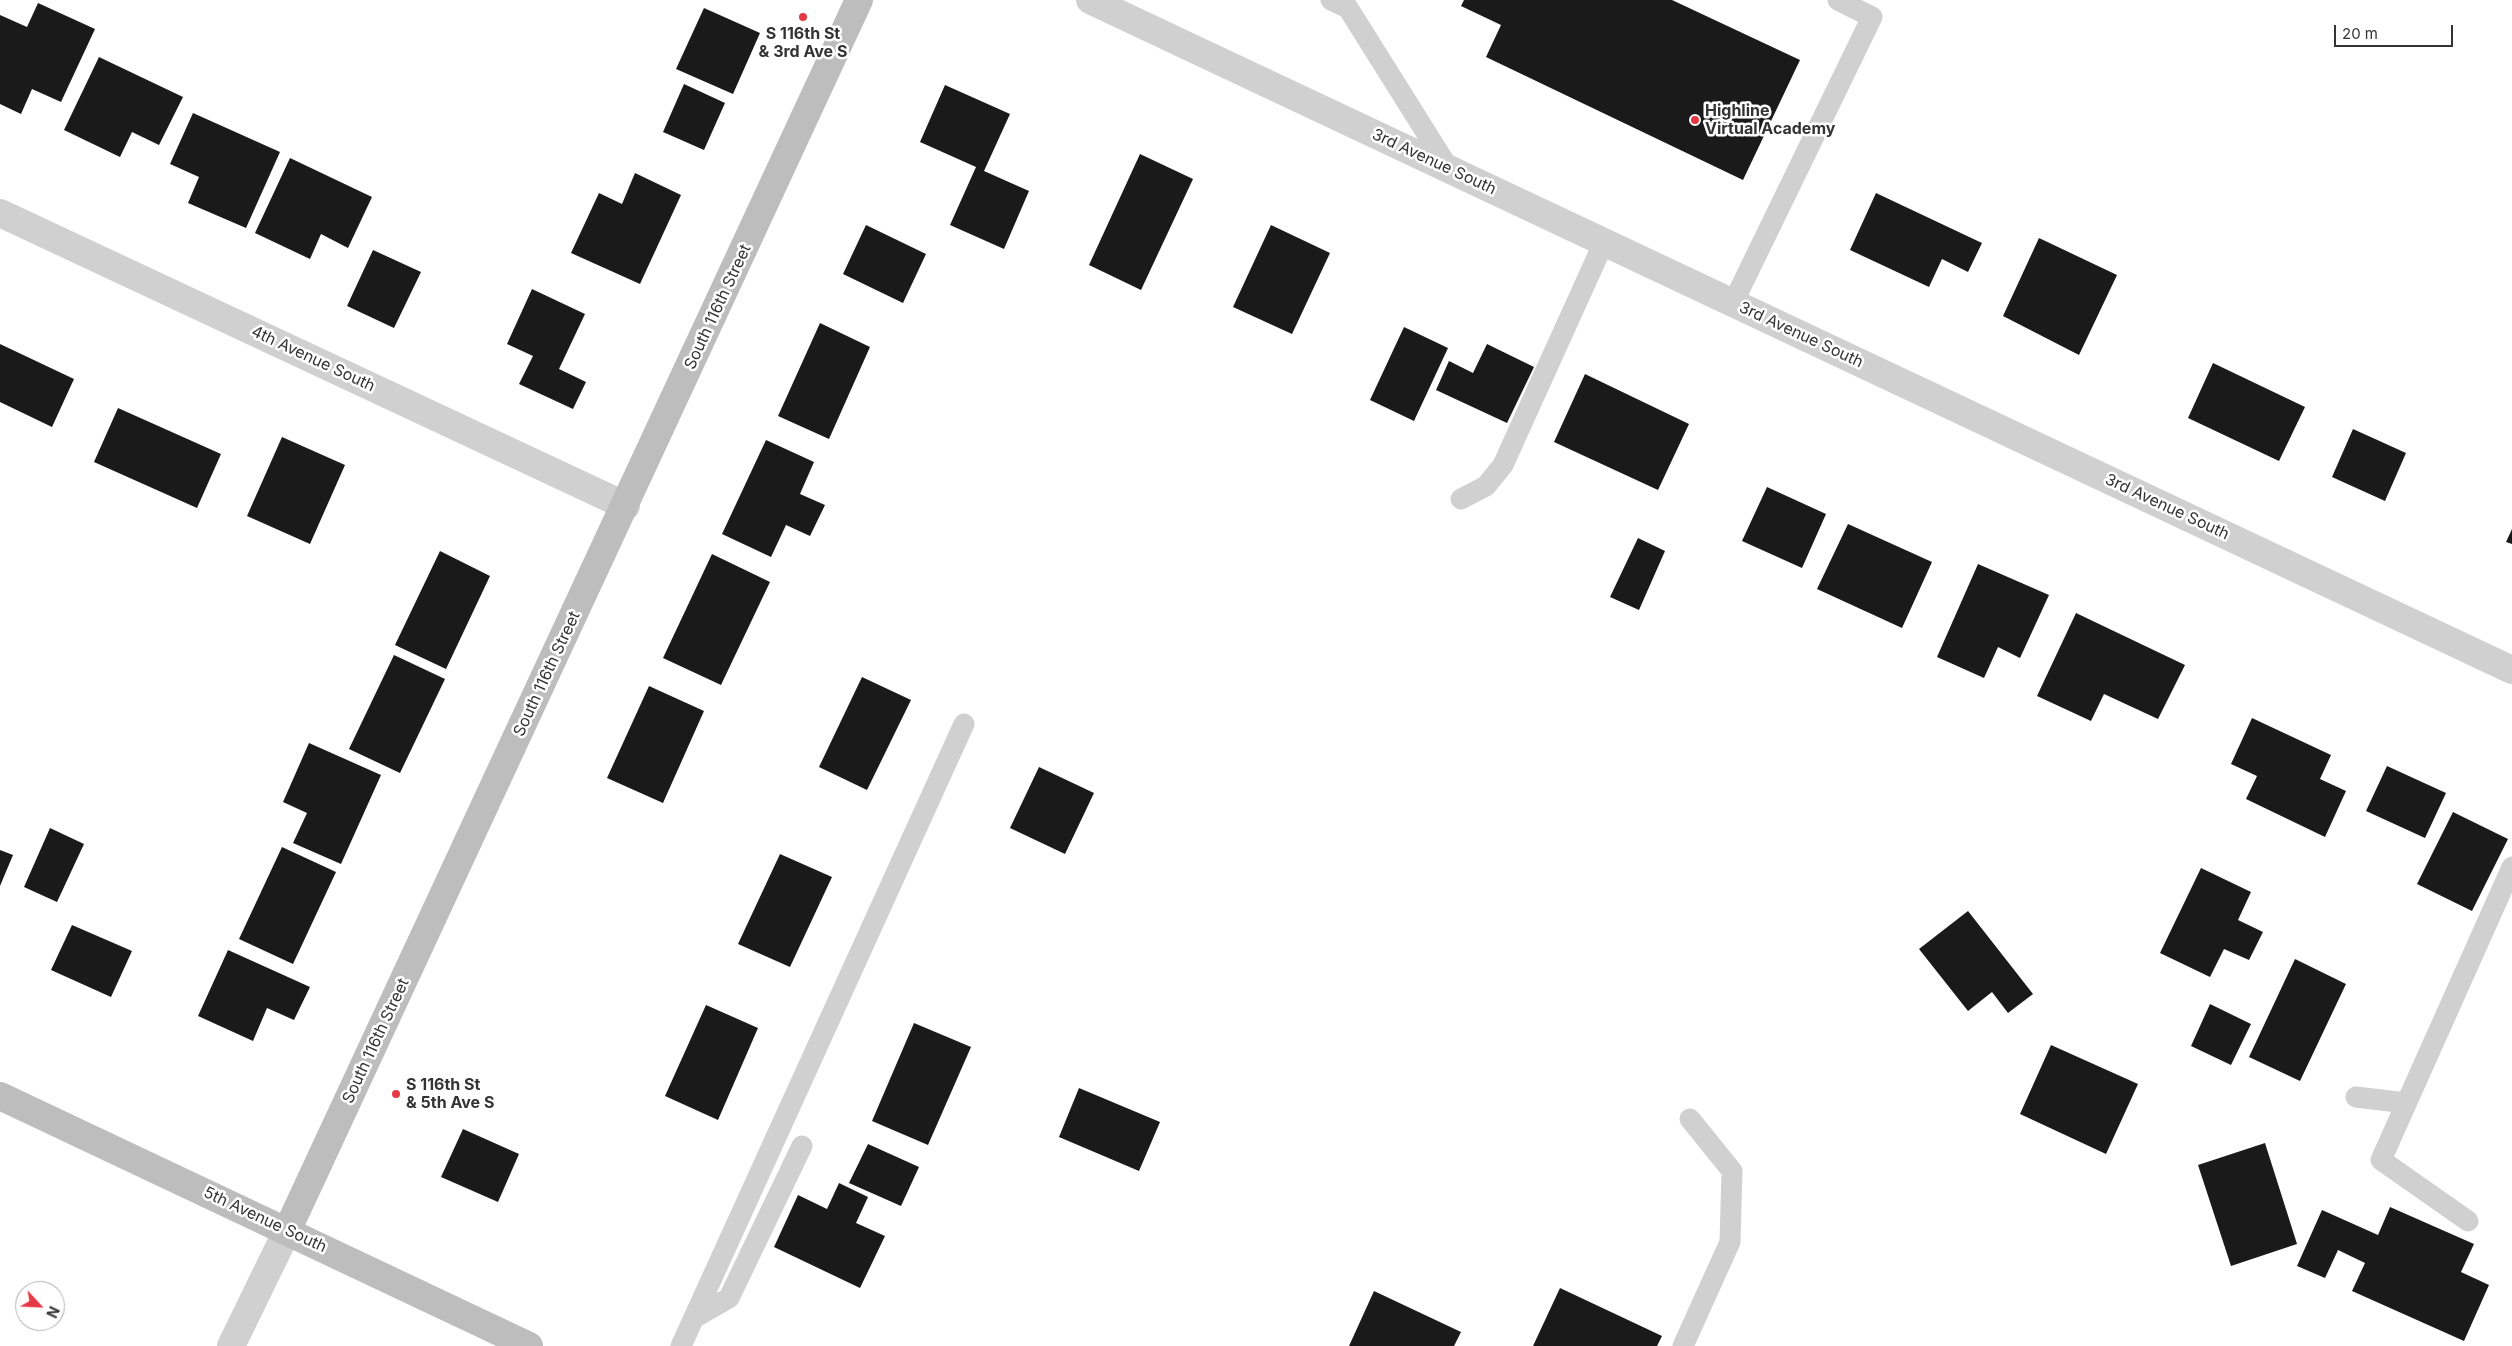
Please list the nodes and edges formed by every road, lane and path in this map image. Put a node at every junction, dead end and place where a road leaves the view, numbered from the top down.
1 (859, 0) edge
2 (1090, 0) edge
3 (1331, 0) edge
4 (1838, 0) edge
5 (1449, 169) junction
6 (0, 213) edge
7 (1604, 242) junction
8 (1733, 303) junction
9 (1461, 499) dead end
10 (626, 506) junction
11 (2512, 670) edge
12 (964, 724) dead end
13 (2512, 867) edge
14 (0, 1096) edge
15 (2356, 1097) dead end
16 (2406, 1103) junction
17 (1690, 1119) dead end
18 (802, 1146) dead end
19 (2468, 1221) dead end
20 (287, 1231) junction
21 (694, 1318) junction
22 (230, 1346) edge
23 (529, 1346) edge
24 (681, 1346) edge
25 (1683, 1346) edge

1 - 10 street, South 116th Street
2 - 5 street, 3rd Avenue South
3 - 5 lane
4 - 8 lane
5 - 7 street, 3rd Avenue South
6 - 10 street, 4th Avenue South
7 - 8 street, 3rd Avenue South
7 - 9 lane
8 - 11 street, 3rd Avenue South
10 - 20 street, South 116th Street
12 - 21 lane
13 - 16 lane
14 - 20 street, 5th Avenue South
15 - 16 lane
16 - 19 lane
17 - 25 lane
18 - 21 lane
20 - 22 street, South 116th Street
20 - 23 street, 5th Avenue South
21 - 24 lane

